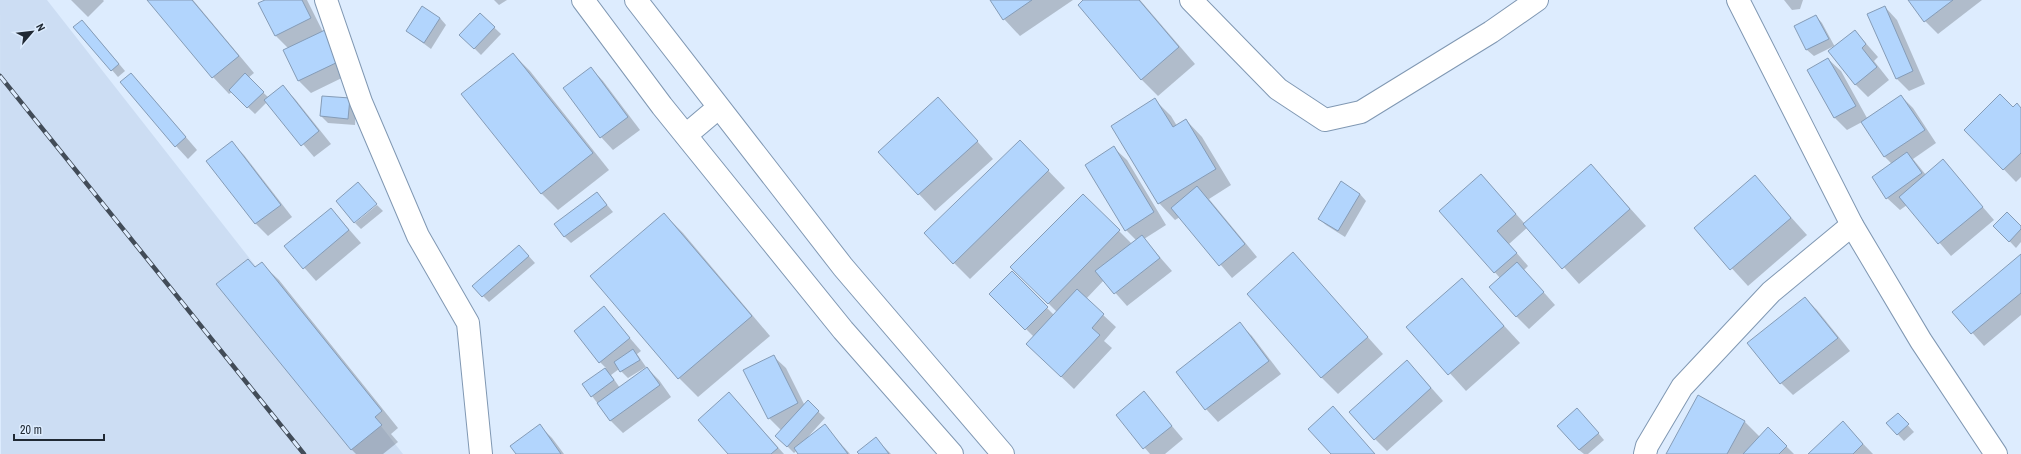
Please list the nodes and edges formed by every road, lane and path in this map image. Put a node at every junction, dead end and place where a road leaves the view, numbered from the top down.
1 (326, 0) edge
2 (583, 0) edge
3 (636, 0) edge
4 (1191, 0) edge
5 (1537, 0) edge
6 (1738, 0) edge
7 (718, 108) junction
8 (686, 135) junction
9 (1852, 224) junction
10 (481, 454) edge
11 (952, 454) edge
12 (1003, 454) edge
13 (1645, 454) edge
14 (1996, 454) edge

1 - 10 street
2 - 8 street
3 - 7 street
4 - 5 street
6 - 9 street
7 - 8 street
7 - 12 street
8 - 11 street
9 - 13 street
9 - 14 street

